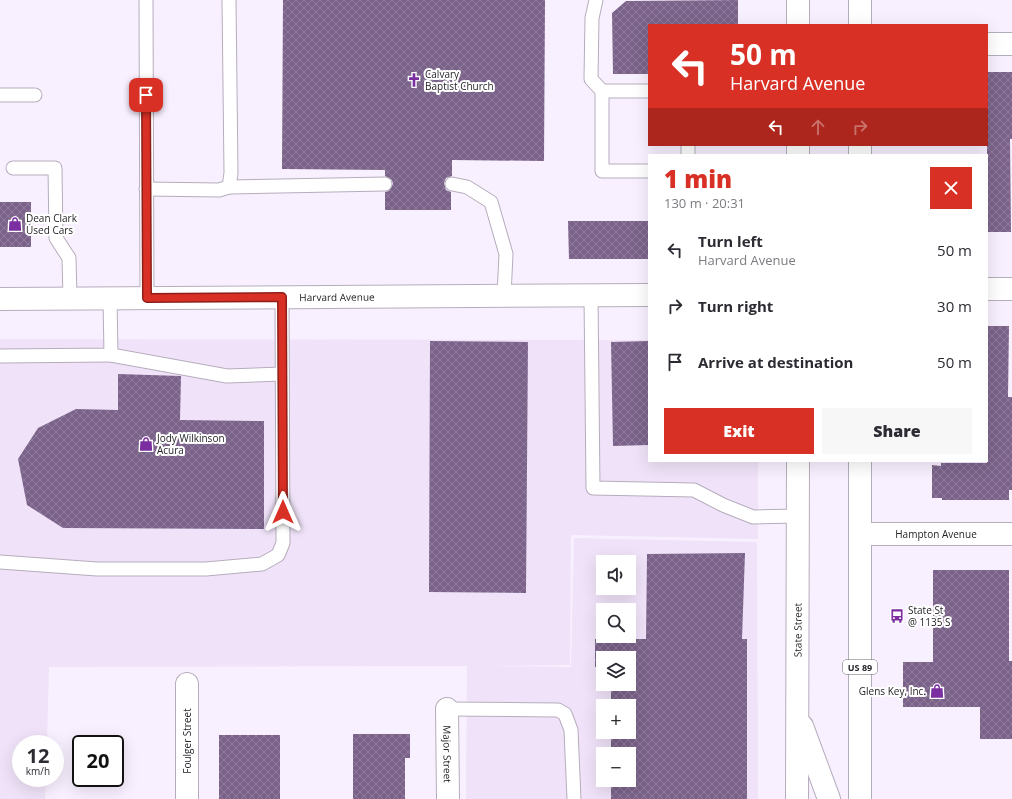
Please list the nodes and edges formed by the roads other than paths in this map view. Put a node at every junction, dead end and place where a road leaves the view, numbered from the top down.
1 (146, 0) edge
2 (229, 0) edge
3 (596, 0) edge
4 (798, 0) edge
5 (860, 0) edge
6 (798, 24) edge
7 (860, 24) edge
8 (988, 44) edge
9 (1012, 44) edge
10 (602, 91) junction
11 (648, 91) edge
12 (0, 95) edge
13 (35, 95) dead end
14 (13, 168) dead end
15 (648, 171) edge
16 (385, 184) dead end
17 (452, 184) dead end
18 (229, 187) junction
19 (146, 189) junction
20 (988, 289) edge
21 (1012, 289) edge
22 (591, 295) junction
23 (648, 295) edge
24 (504, 296) junction
25 (282, 297) junction
26 (0, 298) edge
27 (70, 298) junction
28 (110, 298) junction
29 (147, 298) junction
30 (111, 355) junction
31 (0, 356) edge
32 (282, 374) junction
33 (798, 462) edge
34 (860, 462) edge
35 (798, 516) junction
36 (860, 534) junction
37 (1012, 534) edge
38 (0, 562) edge
39 (186, 684) dead end
40 (447, 709) joint
41 (797, 713) junction
42 (187, 799) edge
43 (448, 799) edge
44 (574, 799) edge
45 (797, 799) edge
46 (829, 799) edge
47 (860, 799) edge

1 - 19 lane
2 - 18 lane
3 - 10 lane
4 - 6 street
5 - 7 street
8 - 9 street
10 - 11 lane
10 - 15 lane
12 - 13 lane
14 - 27 lane
16 - 18 lane
17 - 24 lane
18 - 19 lane
19 - 29 lane
20 - 21 street
22 - 23 street, Harvard Avenue
22 - 24 street, Harvard Avenue
22 - 35 lane
24 - 25 street, Harvard Avenue
25 - 29 street, Harvard Avenue
25 - 32 lane
26 - 27 street, Harvard Avenue
27 - 28 street, Harvard Avenue
28 - 29 street, Harvard Avenue
28 - 30 lane
30 - 31 lane
30 - 32 lane
32 - 38 lane
33 - 35 street, State Street
34 - 36 street, US 89
35 - 41 street, State Street
36 - 37 street, Hampton Avenue
36 - 47 street, US 89
39 - 42 street, Foulger Street
40 - 43 street, Major Street
40 - 44 lane
41 - 45 street, State Street
41 - 46 street

